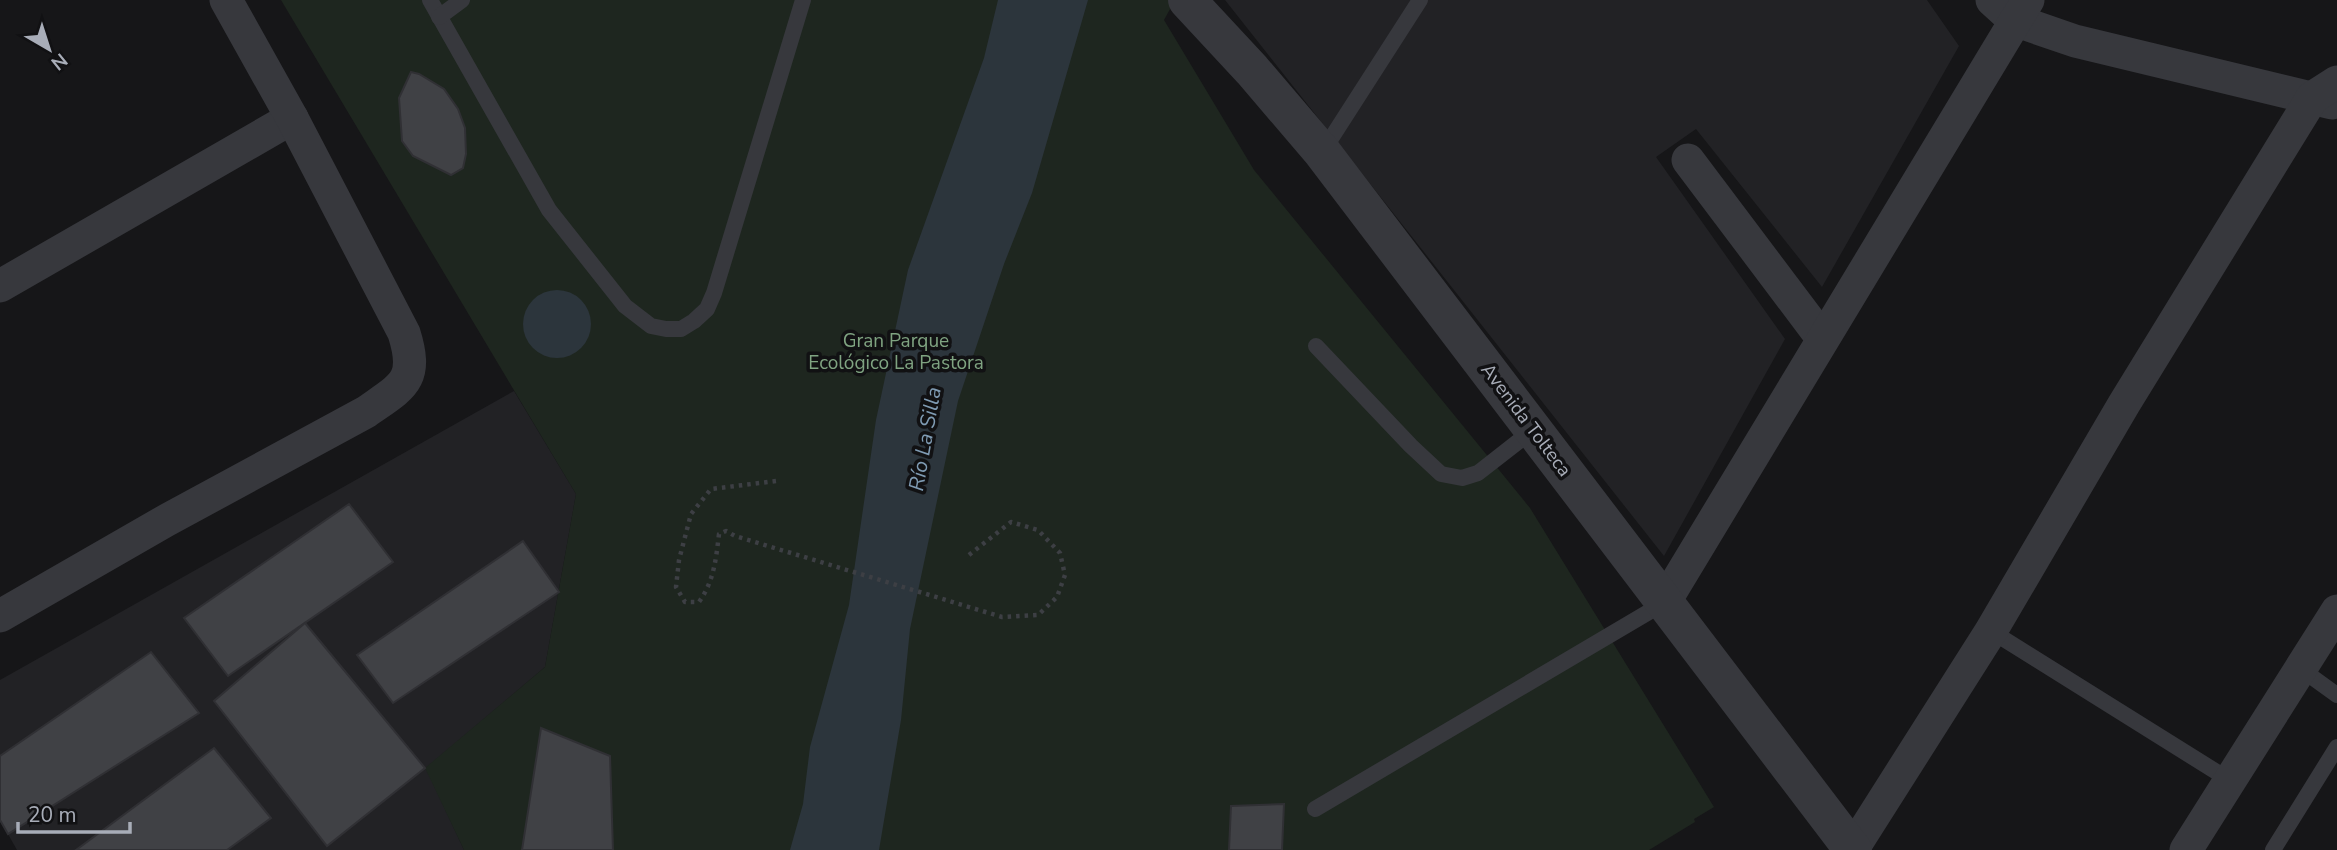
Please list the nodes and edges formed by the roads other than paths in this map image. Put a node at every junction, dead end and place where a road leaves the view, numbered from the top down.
1 (226, 0) edge
2 (430, 0) edge
3 (462, 0) edge
4 (803, 0) edge
5 (1420, 0) edge
6 (2011, 7) edge
7 (1200, 13) edge
8 (439, 17) junction
9 (2329, 95) edge
10 (292, 118) junction
11 (1322, 152) junction
12 (1688, 160) dead end
13 (0, 286) edge
14 (1822, 338) junction
15 (1316, 345) dead end
16 (1533, 430) junction
17 (1664, 603) junction
18 (2337, 611) edge
19 (0, 616) edge
20 (1991, 631) junction
21 (2301, 669) junction
22 (2337, 695) edge
23 (2337, 747) edge
24 (2231, 781) junction
25 (1315, 809) dead end
26 (1853, 850) edge
27 (2186, 850) edge
28 (2273, 850) edge

1 - 10 street
2 - 8 lane
3 - 8 lane
4 - 8 lane
5 - 11 lane
6 - 9 street
6 - 14 street
7 - 11 street, Avenida Tolteca
9 - 20 street
10 - 13 street
10 - 19 street
11 - 16 street, Avenida Tolteca
12 - 14 street
14 - 17 street
15 - 16 lane
16 - 17 street, Avenida Tolteca
17 - 25 lane
17 - 26 street, Avenida Tolteca
18 - 21 street
20 - 24 lane
20 - 26 street
21 - 22 lane
21 - 24 street
23 - 28 lane
24 - 27 street

